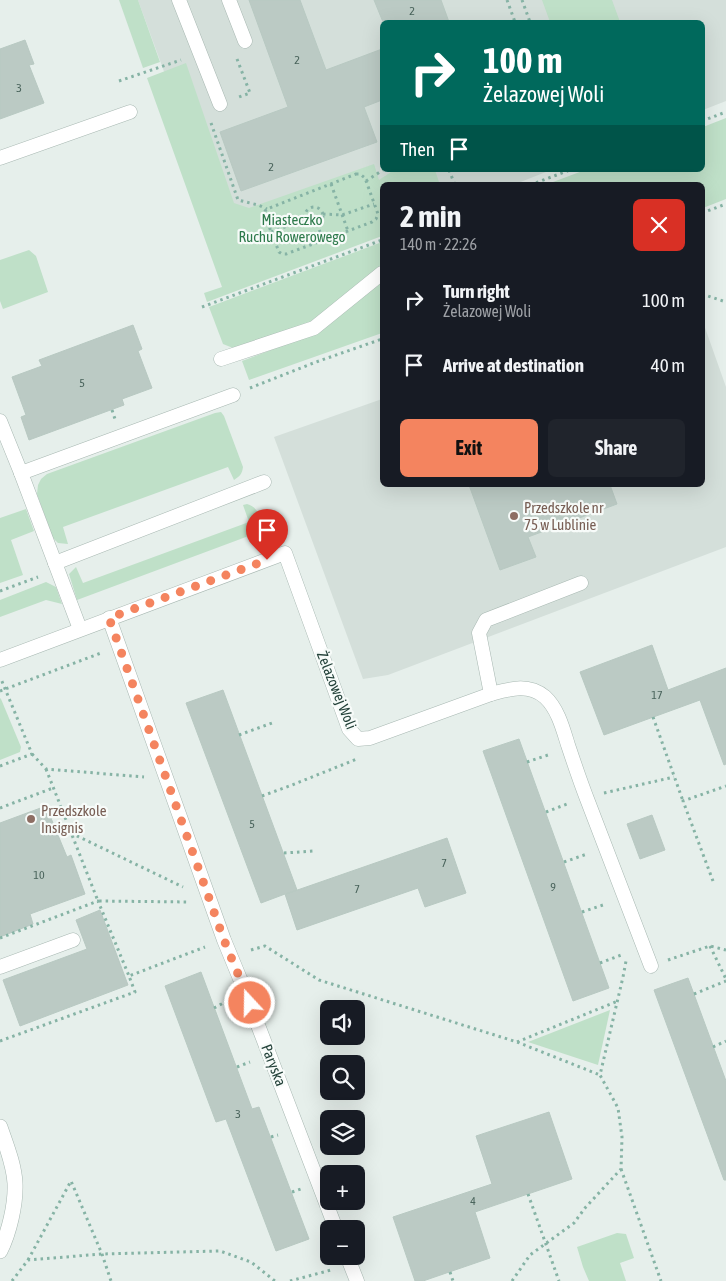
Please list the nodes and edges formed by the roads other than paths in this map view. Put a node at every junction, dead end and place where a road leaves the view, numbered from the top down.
1 (179, 0) edge
2 (229, 0) edge
3 (246, 41) dead end
4 (220, 104) dead end
5 (130, 112) dead end
6 (0, 158) edge
7 (380, 275) edge
8 (221, 359) dead end
9 (233, 395) road end
10 (0, 421) edge
11 (21, 473) junction
12 (264, 482) dead end
13 (56, 566) junction
14 (581, 583) dead end
15 (109, 618) junction
16 (80, 629) junction
17 (0, 660) edge
18 (491, 694) junction
19 (73, 940) dead end
20 (651, 966) road end
21 (0, 967) edge
22 (0, 1127) edge
23 (333, 1220) edge
24 (0, 1251) edge
25 (351, 1265) edge
26 (357, 1281) edge

1 - 4 lane
2 - 3 lane
5 - 6 lane
7 - 8 lane
9 - 11 lane
10 - 11 lane
11 - 13 lane
12 - 13 lane
13 - 16 lane
14 - 18 lane
15 - 16 lane, Żelazowej Woli
15 - 18 lane, Żelazowej Woli
15 - 23 lane, Paryska
16 - 17 lane, Żelazowej Woli
18 - 20 lane, Żelazowej Woli
19 - 21 lane
22 - 24 street
25 - 26 lane

